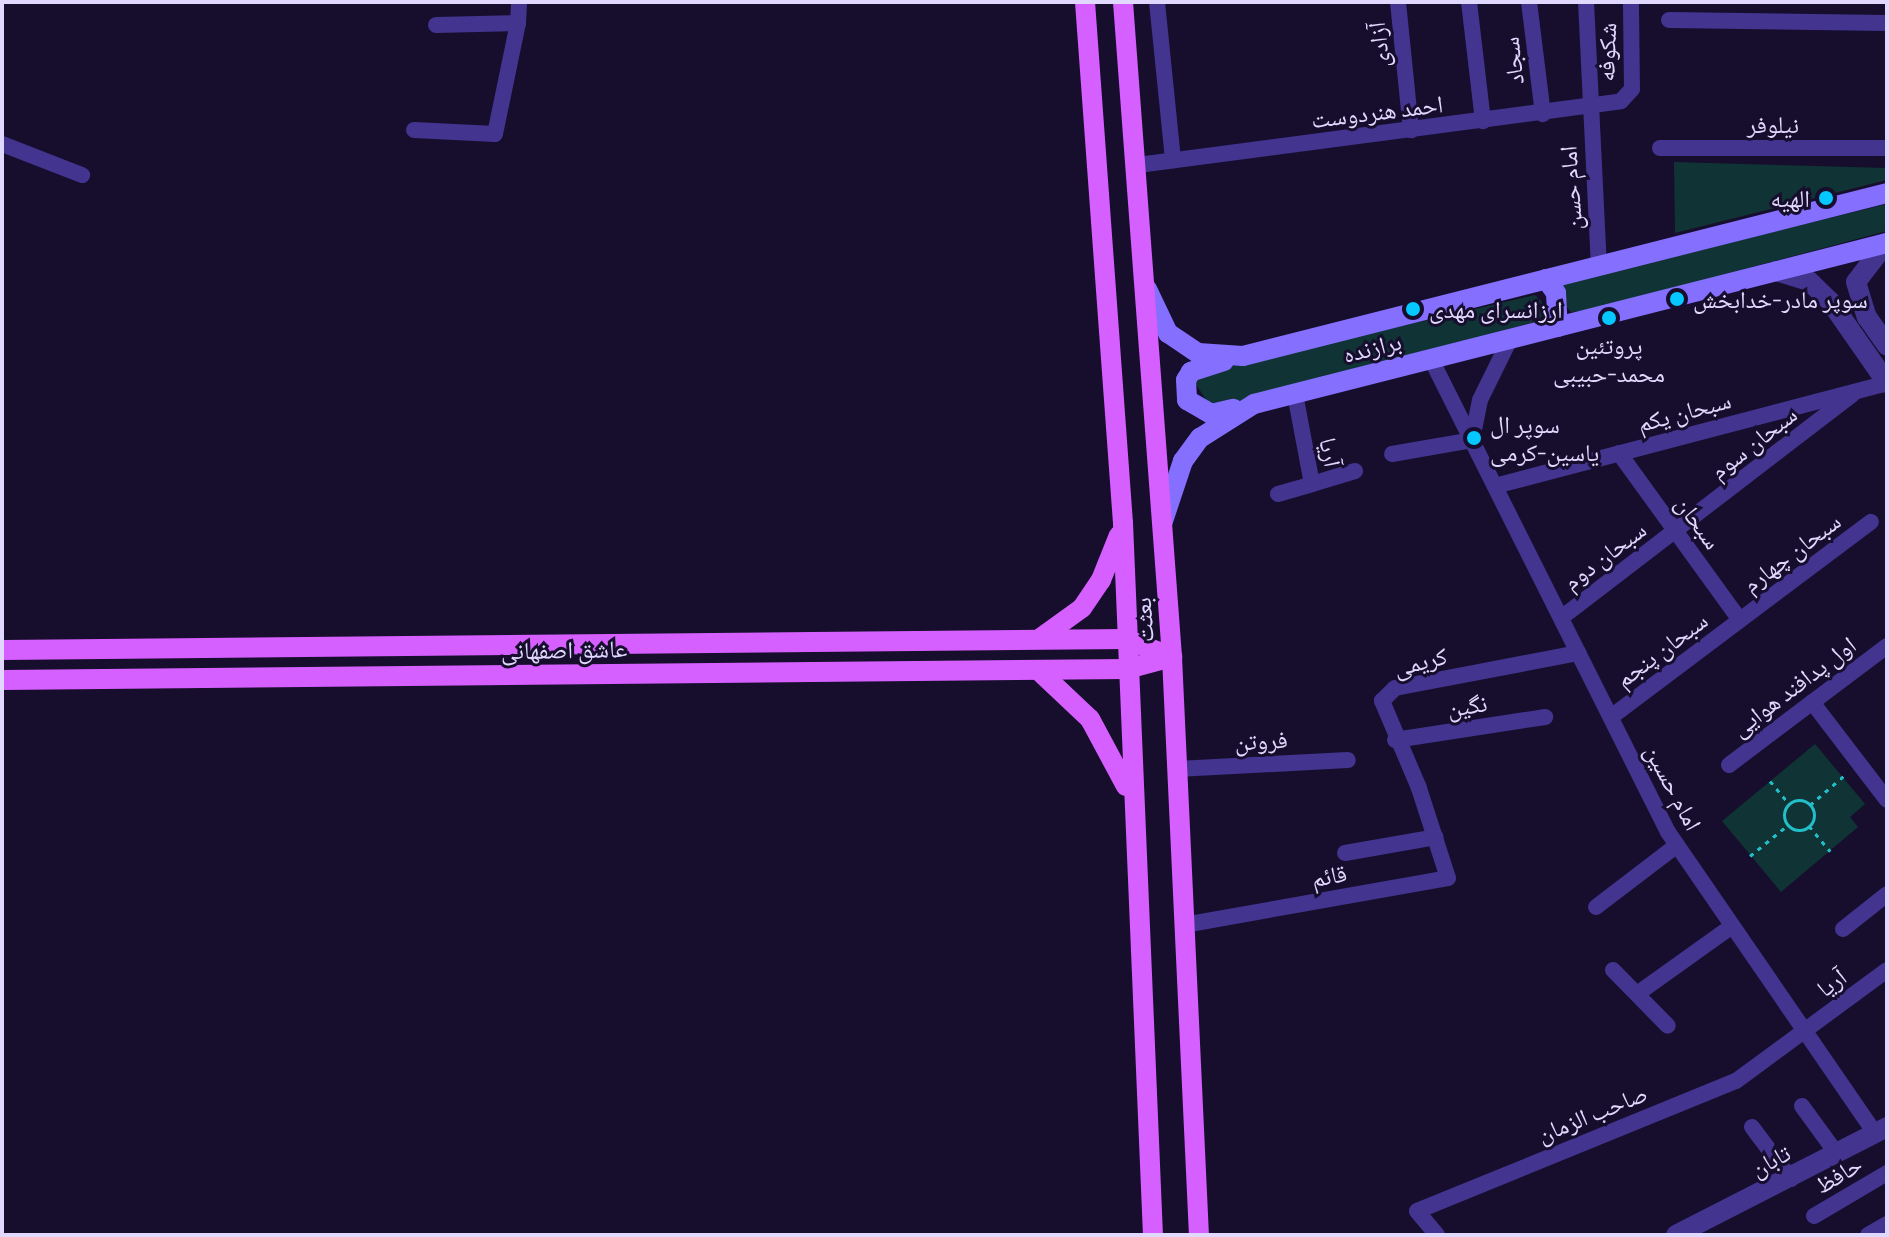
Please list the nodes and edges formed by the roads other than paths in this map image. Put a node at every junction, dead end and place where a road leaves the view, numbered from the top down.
1 (519, 2) edge
2 (1085, 2) edge
3 (1123, 2) edge
4 (1157, 2) edge
5 (1398, 2) edge
6 (1469, 2) edge
7 (1529, 2) edge
8 (1586, 2) edge
9 (1631, 2) edge
10 (1669, 20) dead end
11 (518, 23) junction
12 (1887, 23) edge
13 (436, 25) dead end
14 (1128, 42) junction
15 (1092, 46) junction
16 (1621, 101) joint
17 (1589, 107) junction
18 (1543, 114) junction
19 (1483, 121) junction
20 (414, 130) dead end
21 (1411, 130) junction
22 (2, 144) edge
23 (1660, 148) dead end
24 (1887, 148) edge
25 (1173, 160) junction
26 (1138, 165) junction
27 (82, 175) dead end
28 (1887, 193) edge
29 (1886, 243) edge
30 (1599, 266) junction
31 (1776, 271) junction
32 (1546, 279) junction
33 (1147, 289) junction
34 (1858, 297) junction
35 (1835, 307) junction
36 (1558, 327) junction
37 (1510, 339) junction
38 (1887, 346) edge
39 (1243, 356) junction
40 (1431, 359) junction
41 (1887, 383) edge
42 (1859, 390) junction
43 (1295, 394) junction
44 (1254, 404) junction
45 (1472, 440) junction
46 (1619, 453) junction
47 (1392, 454) dead end
48 (1355, 471) dead end
49 (1312, 484) junction
50 (1495, 486) junction
51 (1278, 494) dead end
52 (1163, 521) junction
53 (1871, 522) dead end
54 (1123, 523) junction
55 (1676, 532) junction
56 (1561, 618) junction
57 (1740, 620) junction
58 (1126, 639) junction
59 (1033, 642) junction
60 (1887, 646) edge
61 (2, 650) edge
62 (1579, 653) junction
63 (1172, 657) junction
64 (1127, 669) junction
65 (1038, 670) junction
66 (2, 680) edge
67 (1812, 702) junction
68 (1545, 717) dead end
69 (1611, 717) junction
70 (1395, 740) junction
71 (1348, 760) dead end
72 (1729, 765) dead end
73 (1177, 769) junction
74 (1880, 777) edge
75 (1887, 800) edge
76 (1134, 812) junction
77 (1437, 841) junction
78 (1677, 845) junction
79 (1345, 853) dead end
80 (1887, 894) edge
81 (1596, 907) dead end
82 (1184, 925) junction
83 (1732, 926) junction
84 (1843, 929) dead end
85 (1613, 970) dead end
86 (1887, 970) edge
87 (1637, 994) junction
88 (1668, 1026) dead end
89 (1805, 1032) junction
90 (1802, 1106) dead end
91 (1752, 1127) dead end
92 (1881, 1130) edge
93 (1837, 1154) junction
94 (1887, 1173) edge
95 (1791, 1179) junction
96 (1814, 1216) dead end
97 (1887, 1224) edge
98 (1153, 1235) edge
99 (1199, 1235) edge
100 (1437, 1235) edge
101 (1676, 1235) edge
102 (1868, 1235) edge

1 - 11 street
2 - 15 main road, بعثت
3 - 14 main road, بعثت
4 - 25 street
5 - 21 street, آزادی
6 - 19 street
7 - 18 street, سجاد
8 - 17 street, امام حسن
9 - 16 street, شکوفه
10 - 12 street
11 - 13 street
11 - 20 street
14 - 15 main road
14 - 26 main road, بعثت
15 - 54 main road, بعثت
16 - 17 street, احمد هنردوست
17 - 18 street, احمد هنردوست
17 - 30 street, امام حسن
18 - 19 street, احمد هنردوست
19 - 21 street, احمد هنردوست
21 - 25 street, احمد هنردوست
22 - 27 street
23 - 24 street, نیلوفر
25 - 26 street, احمد هنردوست
26 - 33 main road, بعثت
28 - 30 main road, برازنده
29 - 31 main road, برازنده
29 - 34 street
30 - 32 main road, برازنده
31 - 35 street
31 - 36 main road, برازنده
32 - 36 main road
32 - 39 main road, برازنده
33 - 39 main road, برازنده
33 - 52 main road, بعثت
34 - 35 street
34 - 38 street
35 - 41 street
36 - 37 main road, برازنده
37 - 40 main road, برازنده
37 - 45 street
39 - 44 main road
40 - 43 main road, برازنده
40 - 45 street, امام حسین
41 - 42 street, سبحان یکم
42 - 46 street, سبحان یکم
42 - 55 street, سبحان سوم
43 - 44 main road, برازنده
43 - 49 street, آریا
44 - 52 main road, برازنده
45 - 47 street
45 - 50 street, امام حسین
46 - 50 street, سبحان یکم
46 - 55 street, سبحان
48 - 49 street
49 - 51 street, آریا
50 - 56 street, امام حسین
52 - 63 main road, بعثت
53 - 57 street, سبحان چهارم
54 - 58 main road, بعثت
54 - 59 main road
55 - 56 street, سبحان دوم
55 - 57 street, سبحان
56 - 62 street, امام حسین
57 - 69 street, سبحان پنجم
58 - 59 main road, عاشق اصفهانی
58 - 63 main road
58 - 64 main road, بعثت
59 - 61 main road, عاشق اصفهانی
60 - 67 street, اول پدافند هوایی
62 - 69 street, امام حسین
62 - 70 street, کریمی
63 - 64 main road, عاشق اصفهانی
63 - 73 main road, بعثت
64 - 65 main road, عاشق اصفهانی
64 - 76 main road, بعثت
65 - 66 main road, عاشق اصفهانی
65 - 76 main road
67 - 72 street, اول پدافند هوایی
67 - 74 street
68 - 70 street, نگین
69 - 78 street, امام حسین
70 - 77 street, کریمی
71 - 73 street, فروتن
73 - 82 main road, بعثت
74 - 75 street
76 - 98 main road, بعثت
77 - 79 street
77 - 82 street, قائم
78 - 81 street
78 - 83 street, امام حسین
80 - 84 street
82 - 99 main road, بعثت
83 - 87 street
83 - 89 street, امام حسین
85 - 87 street
86 - 89 street, آریا
87 - 88 street
89 - 92 street, امام حسین
89 - 100 street, صاحب الزمان
90 - 93 street
91 - 95 street
92 - 93 street, تابان
93 - 95 street, تابان
94 - 96 street, حافظ
95 - 101 street, تابان
97 - 102 street

